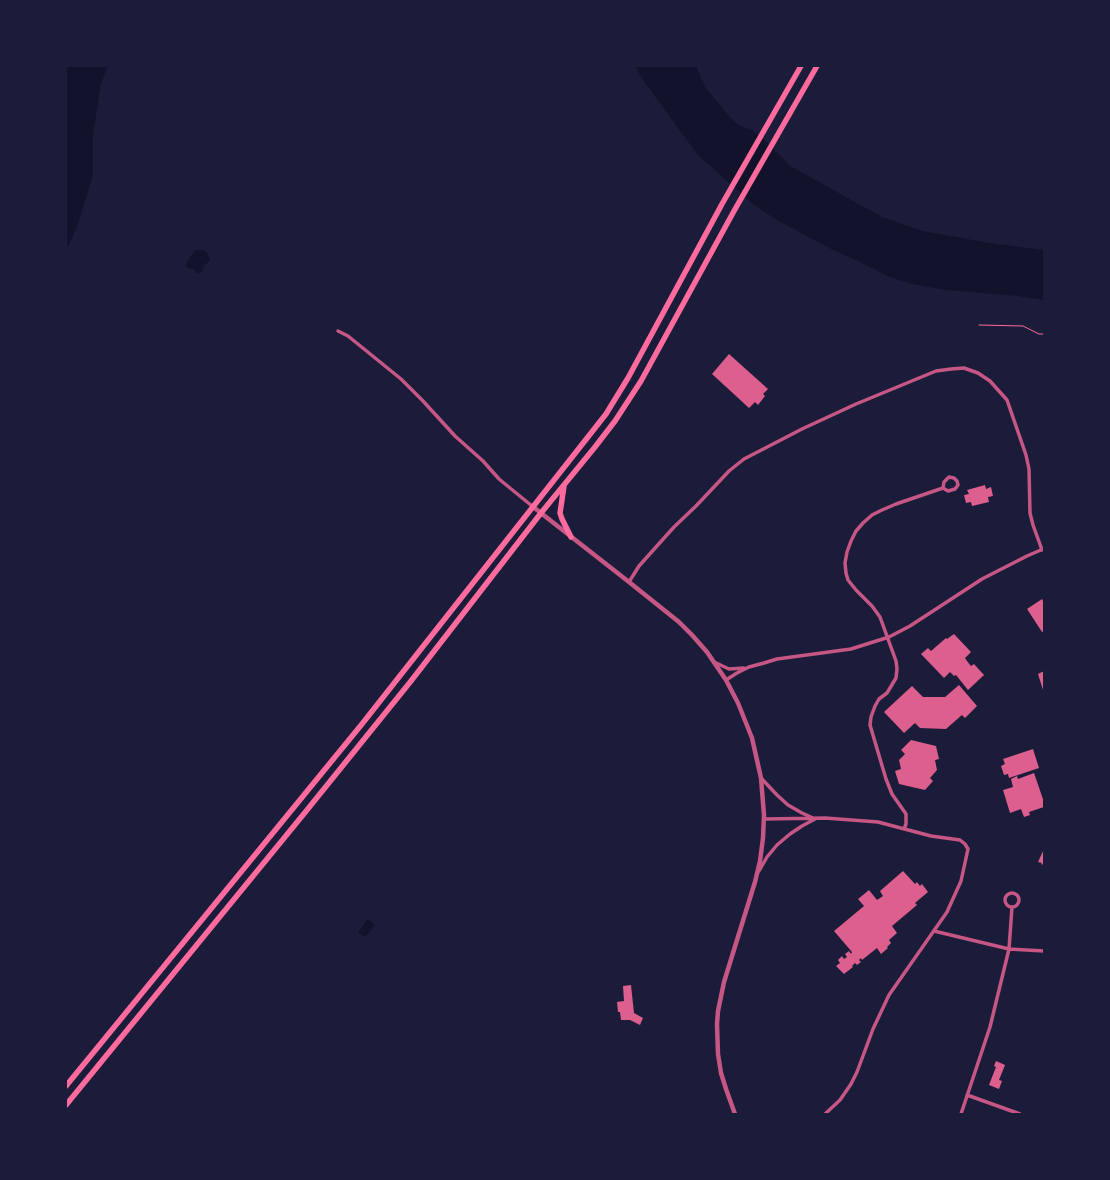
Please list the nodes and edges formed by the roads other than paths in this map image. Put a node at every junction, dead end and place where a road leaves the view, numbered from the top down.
1 (801, 66) edge
2 (817, 66) edge
3 (338, 331) dead end
4 (564, 485) junction
5 (943, 488) junction
6 (532, 506) junction
7 (541, 513) junction
8 (572, 537) junction
9 (1043, 549) edge
10 (629, 582) junction
11 (888, 637) junction
12 (713, 661) junction
13 (749, 667) junction
14 (726, 680) junction
15 (761, 778) junction
16 (816, 819) junction
17 (764, 820) junction
18 (904, 829) junction
19 (757, 875) junction
20 (1012, 907) dead end
21 (934, 931) junction
22 (1009, 949) junction
23 (1044, 951) edge
24 (66, 1086) edge
25 (968, 1095) junction
26 (66, 1105) edge
27 (735, 1114) edge
28 (825, 1114) edge
29 (961, 1114) edge
30 (1020, 1114) edge

1 - 6 main road
2 - 4 main road
3 - 6 street
4 - 7 main road
4 - 8 main road
5 - 5 street
5 - 11 street
6 - 7 street
6 - 24 main road
7 - 8 street
7 - 26 main road
8 - 10 street
9 - 10 street
9 - 11 street
10 - 12 street
11 - 13 street
11 - 18 street
12 - 13 street
12 - 14 street
13 - 14 street
14 - 15 street
15 - 16 street
15 - 17 street
16 - 17 street
16 - 18 street
16 - 19 street
17 - 19 street
18 - 21 street
19 - 27 street
20 - 22 street
21 - 22 street
21 - 28 street
22 - 23 street
22 - 25 street
25 - 29 street
25 - 30 street

